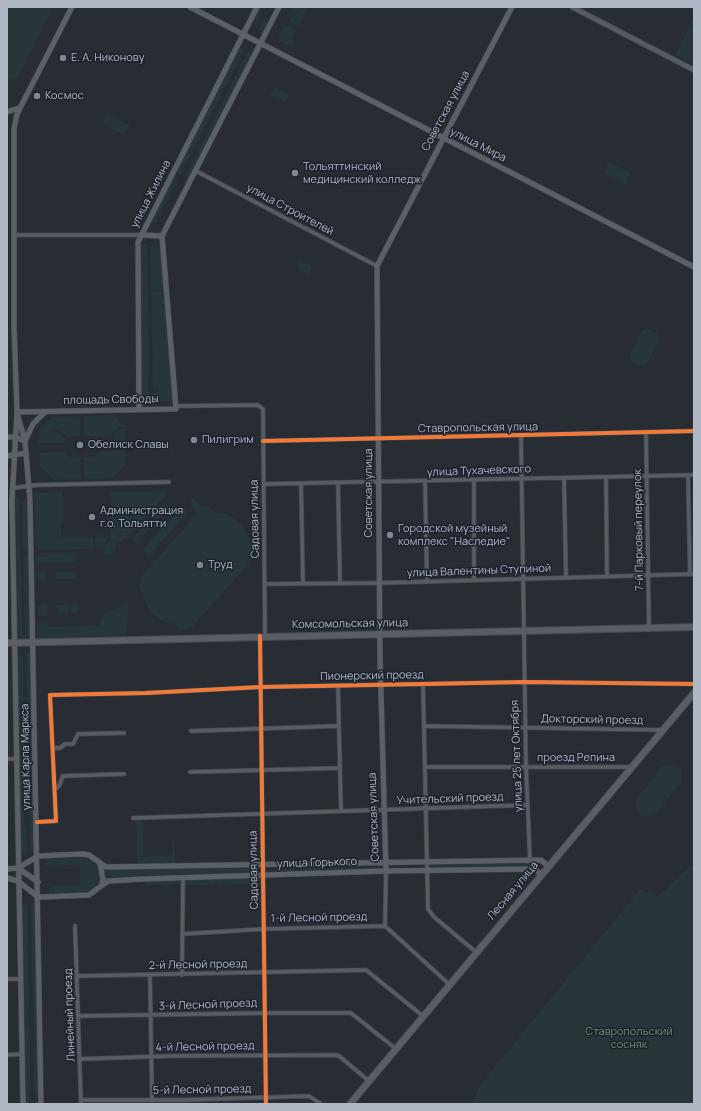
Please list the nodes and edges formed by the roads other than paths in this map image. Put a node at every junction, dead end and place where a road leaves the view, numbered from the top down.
1 (72, 7) edge
2 (190, 7) edge
3 (257, 7) edge
4 (279, 7) edge
5 (512, 7) edge
6 (572, 7) edge
7 (244, 34) junction
8 (261, 43) junction
9 (694, 70) edge
10 (21, 105) junction
11 (7, 112) edge
12 (443, 138) junction
13 (196, 171) junction
14 (15, 235) junction
15 (141, 235) junction
16 (162, 236) junction
17 (377, 266) junction
18 (694, 267) edge
19 (176, 407) junction
20 (139, 409) junction
21 (46, 411) junction
22 (16, 412) junction
23 (694, 431) edge
24 (646, 432) junction
25 (521, 436) junction
26 (7, 437) edge
27 (15, 437) junction
28 (378, 439) junction
29 (26, 441) junction
30 (263, 441) junction
31 (26, 453) junction
32 (7, 456) edge
33 (14, 456) junction
34 (688, 475) junction
35 (694, 475) edge
36 (648, 476) junction
37 (606, 477) junction
38 (564, 478) junction
39 (521, 479) junction
40 (474, 480) junction
41 (169, 482) dead end
42 (425, 482) junction
43 (338, 483) junction
44 (379, 483) junction
45 (264, 484) junction
46 (301, 484) junction
47 (29, 486) junction
48 (13, 488) junction
49 (692, 574) edge
50 (649, 575) junction
51 (607, 576) junction
52 (566, 577) junction
53 (523, 579) junction
54 (474, 580) junction
55 (427, 582) junction
56 (340, 583) junction
57 (379, 583) junction
58 (265, 584) junction
59 (303, 584) junction
60 (694, 627) edge
61 (649, 628) junction
62 (523, 630) junction
63 (380, 633) junction
64 (263, 636) junction
65 (7, 643) edge
66 (15, 643) junction
67 (33, 643) junction
68 (524, 682) junction
69 (423, 684) junction
70 (694, 684) edge
71 (381, 685) junction
72 (261, 686) junction
73 (338, 686) junction
74 (694, 693) edge
75 (338, 726) junction
76 (425, 726) junction
77 (525, 727) junction
78 (262, 728) junction
79 (662, 730) junction
80 (191, 731) dead end
81 (124, 733) dead end
82 (53, 748) junction
83 (7, 759) edge
84 (17, 759) junction
85 (426, 767) junction
86 (526, 767) junction
87 (631, 767) junction
88 (340, 768) junction
89 (262, 770) junction
90 (190, 772) dead end
91 (124, 774) dead end
92 (55, 789) junction
93 (528, 806) junction
94 (426, 809) junction
95 (384, 810) junction
96 (340, 811) junction
97 (263, 814) junction
98 (133, 818) dead end
99 (37, 822) junction
100 (38, 856) junction
101 (530, 860) junction
102 (427, 862) junction
103 (386, 863) junction
104 (100, 864) junction
105 (263, 865) junction
106 (548, 866) junction
107 (18, 868) junction
108 (7, 869) edge
109 (427, 870) junction
110 (386, 871) junction
111 (541, 874) junction
112 (264, 875) junction
113 (7, 878) edge
114 (183, 878) junction
115 (18, 881) junction
116 (38, 882) junction
117 (102, 884) junction
118 (38, 897) junction
119 (75, 926) dead end
120 (385, 926) junction
121 (264, 929) junction
122 (182, 934) junction
123 (476, 952) junction
124 (265, 972) junction
125 (182, 974) junction
126 (150, 975) junction
127 (78, 976) junction
128 (7, 979) edge
129 (21, 979) junction
130 (449, 984) junction
131 (265, 1012) junction
132 (80, 1016) junction
133 (150, 1016) junction
134 (423, 1016) junction
135 (396, 1048) junction
136 (22, 1054) junction
137 (7, 1055) edge
138 (266, 1055) junction
139 (151, 1057) junction
140 (80, 1059) junction
141 (369, 1081) junction
142 (266, 1098) junction
143 (152, 1100) junction
144 (81, 1102) edge
145 (182, 1102) edge
146 (23, 1104) edge
147 (41, 1104) edge
148 (266, 1104) edge
149 (321, 1104) edge
150 (350, 1104) edge

1 - 10 main road, улица Карла Маркса
2 - 7 main road, улица Мира
3 - 7 main road, улица Жилина
4 - 8 main road
5 - 12 main road, Советская улица
6 - 9 street
7 - 8 main road, улица Мира
7 - 15 main road, улица Жилина
8 - 12 main road, улица Мира
8 - 13 main road
10 - 11 main road
10 - 14 main road, улица Карла Маркса
12 - 17 main road, Советская улица
12 - 18 main road, улица Мира
13 - 16 main road
13 - 17 street, улица Строителей
14 - 15 street
14 - 22 main road, улица Карла Маркса
15 - 16 main road
15 - 20 main road, улица Жилина
16 - 19 main road
17 - 28 main road, Советская улица
19 - 20 main road, площадь Свободы
19 - 30 street, Садовая улица
20 - 21 main road, площадь Свободы
21 - 22 main road, площадь Свободы
21 - 29 main road
22 - 27 main road, улица Карла Маркса
22 - 29 main road, улица Карла Маркса
23 - 24 street, Ставропольская улица
24 - 25 street, Ставропольская улица
24 - 36 street, 7-й Парковый переулок
25 - 28 street, Ставропольская улица
25 - 39 street, улица 25 лет Октября
26 - 27 main road
27 - 29 main road
27 - 33 main road, улица Карла Маркса
28 - 30 street, Ставропольская улица
28 - 44 main road, Советская улица
29 - 31 main road, улица Карла Маркса
30 - 45 street, Садовая улица
31 - 33 main road
31 - 47 main road, улица Карла Маркса
32 - 33 main road
33 - 48 main road, улица Карла Маркса
34 - 35 street, улица Тухачевского
34 - 36 street, улица Тухачевского
34 - 49 street
36 - 37 street, улица Тухачевского
36 - 50 street, 7-й Парковый переулок
37 - 38 street, улица Тухачевского
37 - 51 street
38 - 39 street, улица Тухачевского
38 - 52 street
39 - 40 street, улица Тухачевского
39 - 53 street, улица 25 лет Октября
40 - 42 street, улица Тухачевского
40 - 54 street
41 - 47 street
42 - 44 street, улица Тухачевского
42 - 55 street
43 - 44 street, улица Тухачевского
43 - 46 street, улица Тухачевского
43 - 56 street
44 - 57 main road, Советская улица
45 - 46 street, улица Тухачевского
45 - 58 street, Садовая улица
46 - 59 street
47 - 48 street
47 - 67 main road, улица Карла Маркса
48 - 66 main road, улица Карла Маркса
49 - 50 street, улица Валентины Ступиной
50 - 51 street, улица Валентины Ступиной
50 - 61 street, 7-й Парковый переулок
51 - 52 street, улица Валентины Ступиной
52 - 53 street, улица Валентины Ступиной
53 - 54 street, улица Валентины Ступиной
53 - 62 street, улица 25 лет Октября
54 - 55 street, улица Валентины Ступиной
55 - 57 street, улица Валентины Ступиной
56 - 57 street, улица Валентины Ступиной
56 - 59 street, улица Валентины Ступиной
57 - 63 main road, Советская улица
58 - 59 street, улица Валентины Ступиной
58 - 64 street, Садовая улица
60 - 61 main road, Комсомольская улица
61 - 62 main road, Комсомольская улица
62 - 63 main road, Комсомольская улица
62 - 68 street, улица 25 лет Октября
63 - 64 main road, Комсомольская улица
63 - 71 main road, Советская улица
64 - 67 main road, Комсомольская улица
64 - 72 street, Садовая улица
65 - 66 main road, Комсомольская улица
66 - 67 main road, Комсомольская улица
66 - 84 main road, улица Карла Маркса
67 - 99 main road, улица Карла Маркса
68 - 69 street, Пионерский проезд
68 - 70 street, Пионерский проезд
68 - 77 street, улица 25 лет Октября
69 - 71 street, Пионерский проезд
69 - 76 street
71 - 73 street, Пионерский проезд
71 - 95 main road, Советская улица
72 - 73 street, Пионерский проезд
72 - 78 street, Садовая улица
72 - 82 street, Пионерский проезд
73 - 75 street
74 - 79 main road, Лесная улица
75 - 78 street
75 - 88 street
76 - 77 street, Докторский проезд
76 - 85 street
77 - 79 street, Докторский проезд
77 - 86 street, улица 25 лет Октября
78 - 80 street
78 - 89 street, Садовая улица
79 - 87 main road, Лесная улица
81 - 82 street
82 - 92 street
83 - 84 street
84 - 107 main road, улица Карла Маркса
85 - 86 street, проезд Репина
85 - 94 street
86 - 87 street, проезд Репина
86 - 93 street, улица 25 лет Октября
87 - 106 main road, Лесная улица
88 - 89 street
88 - 96 street
89 - 90 street
89 - 97 street, Садовая улица
91 - 92 street
92 - 99 street
93 - 94 street, Учительский проезд
93 - 101 street, улица 25 лет Октября
94 - 95 street, Учительский проезд
94 - 102 street
95 - 96 street, Учительский проезд
95 - 103 main road, Советская улица
96 - 97 street, Учительский проезд
97 - 98 street, Учительский проезд
97 - 105 street, Садовая улица
99 - 100 main road, улица Карла Маркса
100 - 104 main road, улица Горького
100 - 107 main road, улица Горького
100 - 116 main road, улица Карла Маркса
101 - 102 main road, улица Горького
101 - 106 main road, улица Горького
102 - 103 main road, улица Горького
102 - 109 street
103 - 105 main road, улица Горького
103 - 110 main road, Советская улица
104 - 105 main road, улица Горького
104 - 117 main road
105 - 112 street, Садовая улица
106 - 111 main road, Лесная улица
107 - 108 main road, улица Горького
107 - 115 main road, улица Карла Маркса
107 - 116 main road
109 - 110 main road, улица Горького
109 - 111 main road, улица Горького
109 - 123 street
110 - 112 main road, улица Горького
110 - 120 street, Советская улица
111 - 123 main road, Лесная улица
112 - 114 main road, улица Горького
112 - 121 street, Садовая улица
113 - 115 main road
114 - 117 main road, улица Горького
114 - 122 street
115 - 118 main road
115 - 129 main road, улица Карла Маркса
116 - 118 main road, улица Карла Маркса
117 - 118 main road, улица Горького
118 - 147 main road, улица Карла Маркса
119 - 127 street, Линейный проезд
120 - 121 street, 1-й Лесной проезд
120 - 130 street
121 - 122 street, 1-й Лесной проезд
121 - 124 street, Садовая улица
122 - 125 street
123 - 130 main road, Лесная улица
124 - 125 street, 2-й Лесной проезд
124 - 131 street, Садовая улица
124 - 134 street, 2-й Лесной проезд
125 - 126 street, 2-й Лесной проезд
126 - 127 street, 2-й Лесной проезд
126 - 133 street
127 - 132 street, Линейный проезд
128 - 129 street
129 - 136 main road, улица Карла Маркса
130 - 134 main road, Лесная улица
131 - 133 street, 3-й Лесной проезд
131 - 135 street, 3-й Лесной проезд
131 - 138 street, Садовая улица
132 - 133 street, 3-й Лесной проезд
132 - 140 street, Линейный проезд
133 - 139 street
134 - 135 main road, Лесная улица
135 - 141 main road, Лесная улица
136 - 137 street
136 - 146 main road, улица Карла Маркса
138 - 139 street, 4-й Лесной проезд
138 - 141 street, 4-й Лесной проезд
138 - 142 street, Садовая улица
139 - 140 street, 4-й Лесной проезд
139 - 143 street
140 - 144 street, Линейный проезд
141 - 150 main road, Лесная улица
142 - 145 street, 5-й Лесной проезд
142 - 148 street, Садовая улица
142 - 149 street, 5-й Лесной проезд
143 - 144 street, 5-й Лесной проезд
143 - 145 street, 5-й Лесной проезд

